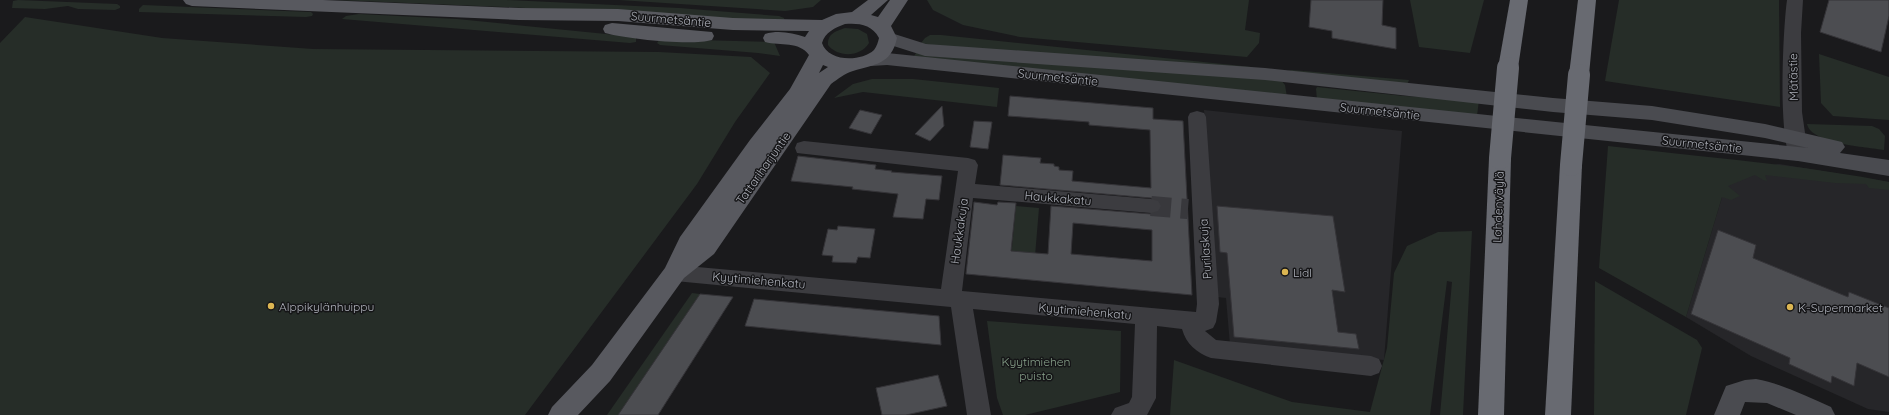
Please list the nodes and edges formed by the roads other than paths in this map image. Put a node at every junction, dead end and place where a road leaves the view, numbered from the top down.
1 (192, 0) edge
2 (879, 0) edge
3 (899, 0) edge
4 (1519, 0) edge
5 (1587, 0) edge
6 (1795, 0) edge
7 (519, 14) junction
8 (856, 18) junction
9 (824, 26) junction
10 (884, 32) junction
11 (816, 50) junction
12 (871, 60) junction
13 (849, 65) junction
14 (1196, 117) dead end
15 (1796, 145) junction
16 (804, 148) dead end
17 (1889, 155) edge
18 (1889, 168) edge
19 (964, 190) junction
20 (1151, 206) tunnel mouth
21 (675, 273) junction
22 (956, 299) junction
23 (1146, 316) junction
24 (1190, 320) junction
25 (1371, 366) dead end
26 (601, 374) junction
27 (561, 415) edge
28 (580, 415) edge
29 (980, 415) edge
30 (1123, 415) edge
31 (1491, 415) edge
32 (1558, 415) edge
33 (1727, 415) edge
34 (1822, 415) edge

1 - 7 main road, Suurmetsäntie
2 - 8 main road
3 - 10 main road
4 - 31 highway, Lahdenväylä, bridge
5 - 32 highway, bridge
6 - 15 street, Mätästie
7 - 9 main road, Suurmetsäntie
7 - 11 main road, Suurmetsäntie
8 - 9 main road
8 - 10 main road
9 - 11 main road
10 - 12 main road
10 - 15 main road, Suurmetsäntie
11 - 13 main road
11 - 21 main road, Tattariharjuntie
12 - 13 main road
12 - 15 main road, Suurmetsäntie
13 - 21 main road, Tattariharjuntie
14 - 24 street, Purilaskuja
15 - 17 main road, Suurmetsäntie
15 - 18 main road, Suurmetsäntie
16 - 19 street, Haukkakuja
19 - 20 street, Haukkakatu
19 - 22 street, Haukkakuja
21 - 22 street, Kyytimiehenkatu
21 - 26 main road, Tattariharjuntie
22 - 23 street, Kyytimiehenkatu
22 - 29 street
23 - 24 street, Purilaskuja
23 - 30 street, Kyytimiehenkatu
24 - 25 street
26 - 27 main road, Tattariharjuntie
26 - 28 main road, Tattariharjuntie
33 - 34 main road

